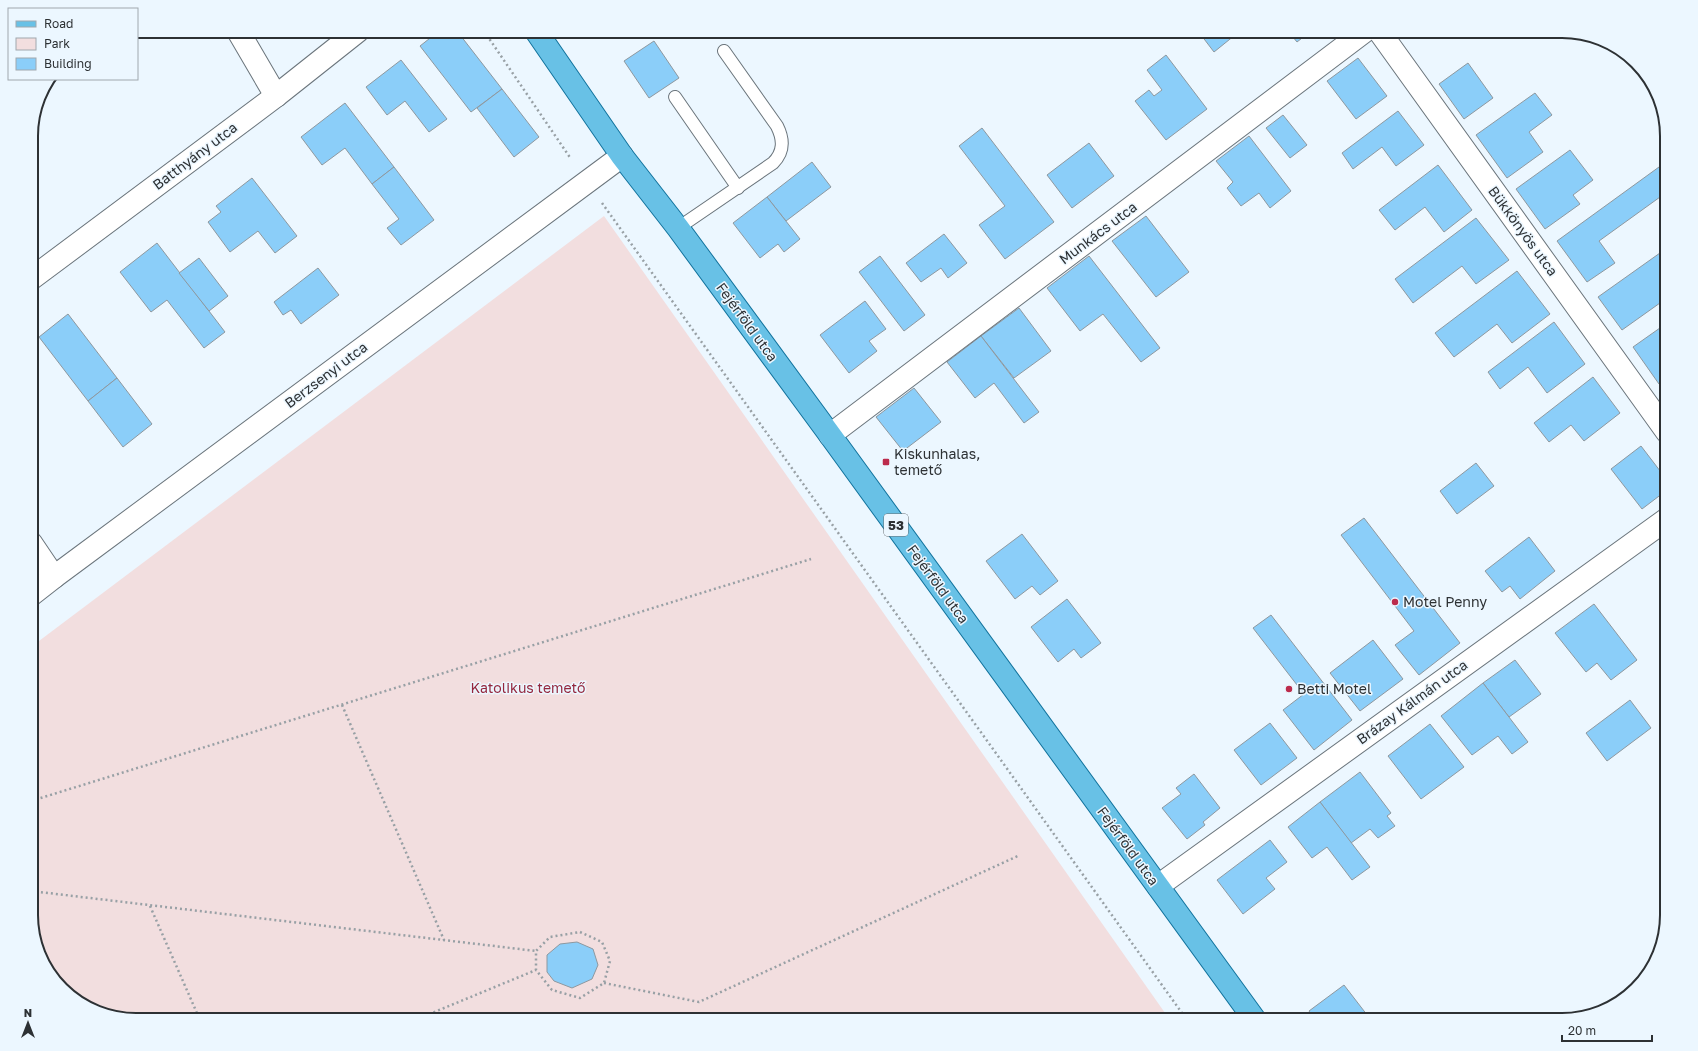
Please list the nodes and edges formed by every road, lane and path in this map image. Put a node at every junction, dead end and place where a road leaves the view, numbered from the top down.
1 (242, 38) edge
2 (349, 38) edge
3 (489, 38) edge
4 (541, 38) edge
5 (1356, 38) edge
6 (1385, 38) edge
7 (724, 51) dead end
8 (276, 96) junction
9 (675, 97) dead end
10 (622, 156) junction
11 (587, 182) junction
12 (738, 188) junction
13 (678, 228) junction
14 (38, 274) edge
15 (1660, 422) edge
16 (830, 435) junction
17 (1660, 524) edge
18 (38, 552) edge
19 (811, 560) dead end
20 (54, 576) junction
21 (38, 589) edge
22 (342, 705) junction
23 (38, 799) edge
24 (1020, 855) dead end
25 (1158, 886) junction
26 (38, 892) edge
27 (150, 906) junction
28 (444, 940) junction
29 (536, 951) junction
30 (536, 970) junction
31 (604, 983) junction
32 (197, 1013) edge
33 (432, 1013) edge
34 (1182, 1013) edge
35 (1250, 1013) edge

1 - 8 street
2 - 8 street, Batthyány utca
3 - 11 path
4 - 10 main road, Fejérföld utca / 53
5 - 16 street, Munkács utca
6 - 15 street, Bükkönyös utca
7 - 12 lane
8 - 14 street, Batthyány utca
9 - 12 lane
10 - 11 street, Berzsenyi utca
10 - 13 main road, Fejérföld utca / 53
11 - 20 street, Berzsenyi utca
11 - 34 path
12 - 13 lane
13 - 16 main road, Fejérföld utca / 53
16 - 25 main road, Fejérföld utca / 53
17 - 25 street, Brázay Kálmán utca
18 - 20 street
19 - 22 path
20 - 21 street, Berzsenyi utca
22 - 23 path
22 - 28 path
24 - 31 path
25 - 35 main road, Fejérföld utca / 53
26 - 27 path
27 - 28 path
27 - 32 path
28 - 29 path
29 - 30 path
29 - 31 path
30 - 31 path
30 - 33 path

